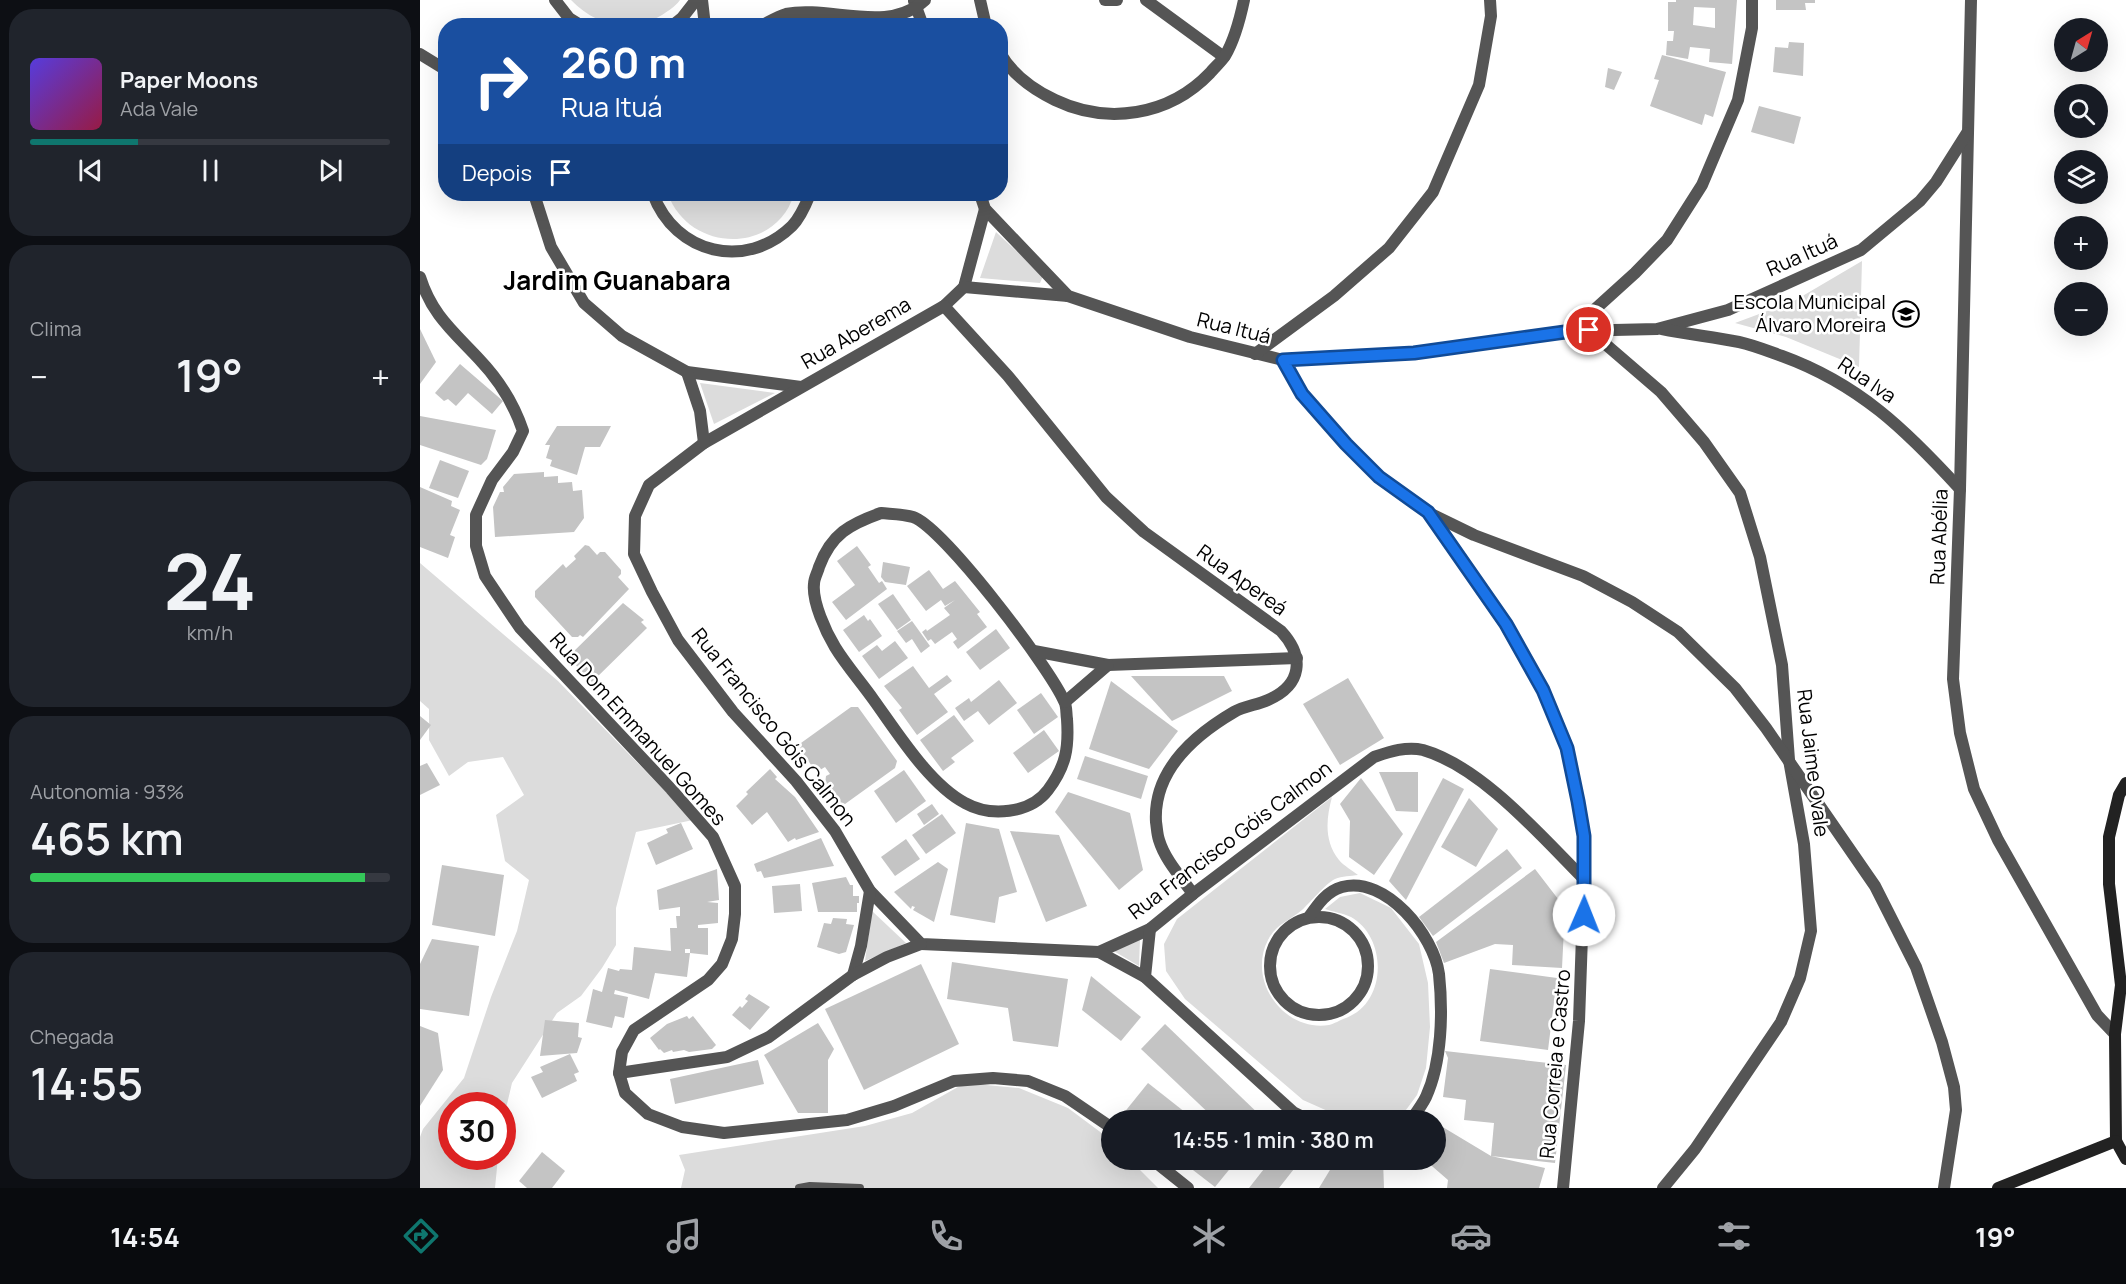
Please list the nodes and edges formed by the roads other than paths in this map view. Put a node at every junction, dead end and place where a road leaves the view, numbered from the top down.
1 (555, 0) edge
2 (696, 0) edge
3 (702, 0) edge
4 (980, 0) edge
5 (1105, 0) edge
6 (1117, 0) edge
7 (1146, 0) edge
8 (1244, 0) edge
9 (1490, 0) edge
10 (1752, 0) edge
11 (1971, 0) edge
12 (919, 2) edge
13 (569, 18) edge
14 (682, 18) edge
15 (704, 18) edge
16 (778, 18) edge
17 (922, 18) edge
18 (984, 18) edge
19 (420, 54) edge
20 (1224, 57) junction
21 (1008, 64) edge
22 (438, 65) edge
23 (1967, 133) junction
24 (536, 201) edge
25 (657, 201) edge
26 (806, 201) edge
27 (982, 201) edge
28 (985, 209) junction
29 (420, 276) edge
30 (964, 287) junction
31 (1068, 296) junction
32 (944, 306) junction
33 (1657, 329) junction
34 (1589, 330) junction
35 (1572, 331) junction
36 (1255, 354) junction
37 (1283, 360) junction
38 (687, 372) junction
39 (801, 387) junction
40 (704, 444) junction
41 (1960, 489) junction
42 (1428, 512) junction
43 (1034, 651) junction
44 (1297, 658) junction
45 (1108, 665) junction
46 (1065, 702) junction
47 (1788, 760) junction
48 (2126, 783) edge
49 (1584, 879) junction
50 (870, 891) junction
51 (1193, 894) junction
52 (1309, 917) junction
53 (1150, 929) junction
54 (921, 944) junction
55 (1099, 952) junction
56 (853, 975) junction
57 (1145, 977) junction
58 (2115, 1034) junction
59 (619, 1073) junction
60 (1291, 1110) edge
61 (1417, 1110) edge
62 (1101, 1121) edge
63 (2116, 1141) junction
64 (2126, 1159) edge
65 (1165, 1170) edge
66 (800, 1188) edge
67 (860, 1188) edge
68 (1188, 1188) edge
69 (1563, 1188) edge
70 (1663, 1188) edge
71 (1944, 1188) edge
72 (1998, 1188) edge

1 - 13 street
2 - 14 street
3 - 15 street
4 - 18 street
5 - 6 street
7 - 20 street
8 - 20 street
9 - 36 street
10 - 35 street
11 - 23 street, Rua Abélia
12 - 16 street
12 - 17 street
19 - 22 street
20 - 21 street
23 - 33 street, Rua Ituá
23 - 41 street, Rua Abélia
24 - 38 street, Rua Aberema
25 - 26 street
27 - 28 street, Rua Ituá
28 - 30 street
28 - 31 street, Rua Ituá
29 - 59 street, Rua Dom Emmanuel Gomes
30 - 31 street
30 - 32 street, Rua Aberema
31 - 36 street, Rua Ituá
32 - 39 street, Rua Aberema
32 - 44 street, Rua Apereá
33 - 34 street, Rua Ituá
33 - 41 street, Rua Iva
34 - 35 street, Rua Ituá
34 - 47 street, Rua Jaime Ovale
35 - 37 street, Rua Ituá
36 - 37 street, Rua Ituá
37 - 42 street, Rua Correia e Castro
38 - 39 street, Rua Aberema
38 - 40 street
39 - 40 street, Rua Francisco Góis Calmon
40 - 50 street, Rua Francisco Góis Calmon
41 - 58 street, Rua Abélia
42 - 47 street
42 - 49 street, Rua Correia e Castro
43 - 45 street
43 - 46 street
43 - 46 street
44 - 45 street
44 - 51 street
45 - 46 street
47 - 70 street, Rua Jaime Ovale
47 - 71 street
48 - 58 street
49 - 51 street, Rua Francisco Góis Calmon
49 - 69 street, Rua Correia e Castro
50 - 54 street, Rua Francisco Góis Calmon
50 - 56 street
51 - 53 street, Rua Francisco Góis Calmon
52 - 52 street
52 - 61 street
53 - 55 street, Rua Francisco Góis Calmon
53 - 57 street
54 - 55 street, Rua Francisco Góis Calmon
54 - 56 street
55 - 57 street
56 - 59 street
57 - 60 street
58 - 63 street
59 - 62 street
63 - 64 street
63 - 72 street
65 - 68 street
66 - 67 lane

